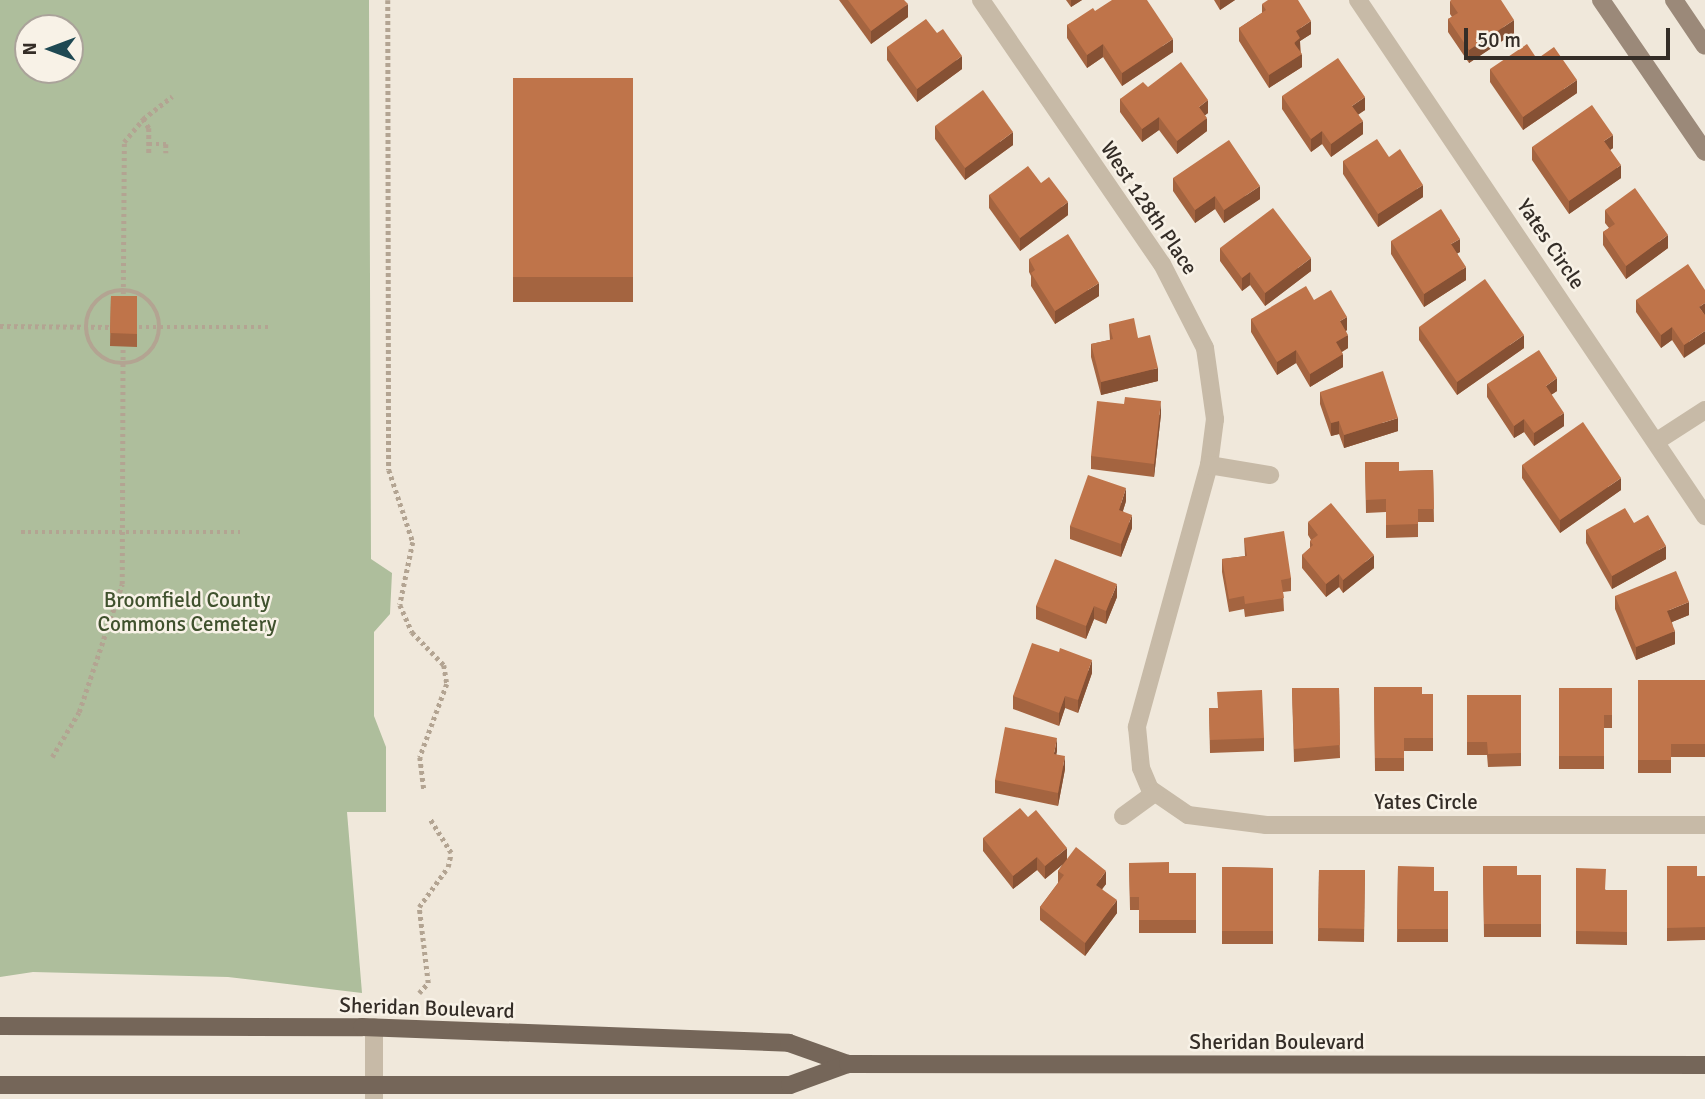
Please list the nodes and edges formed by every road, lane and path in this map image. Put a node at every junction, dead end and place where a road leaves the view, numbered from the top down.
1 (388, 0) edge
2 (981, 0) edge
3 (1358, 0) edge
4 (1601, 0) edge
5 (1674, 0) edge
6 (1705, 46) edge
7 (172, 96) dead end
8 (143, 119) junction
9 (149, 144) junction
10 (1705, 152) edge
11 (149, 153) dead end
12 (166, 153) dead end
13 (124, 290) junction
14 (124, 315) edge
15 (0, 326) edge
16 (86, 327) junction
17 (124, 327) junction
18 (160, 327) junction
19 (271, 327) dead end
20 (123, 365) junction
21 (1705, 410) edge
22 (1657, 441) junction
23 (1209, 465) junction
24 (1270, 475) dead end
25 (1705, 516) edge
26 (21, 532) dead end
27 (240, 532) dead end
28 (122, 534) junction
29 (52, 757) dead end
30 (424, 790) dead end
31 (1155, 793) junction
32 (1123, 816) dead end
33 (430, 819) dead end
34 (1705, 825) edge
35 (419, 993) dead end
36 (0, 1026) edge
37 (374, 1027) junction
38 (848, 1064) junction
39 (1705, 1065) edge
40 (0, 1085) edge
41 (374, 1093) edge

1 - 30 path
2 - 23 street, West 128th Place
3 - 22 street, Yates Circle
4 - 10 main road
5 - 6 main road
7 - 8 path
8 - 9 path
8 - 13 path
9 - 11 path
9 - 12 path
13 - 14 path
13 - 16 path
13 - 18 path
15 - 16 path
16 - 17 path
16 - 20 path
17 - 18 path
17 - 20 path
18 - 19 path
18 - 20 path
20 - 28 path
21 - 22 street
22 - 25 street, Yates Circle
23 - 24 street
23 - 31 street, West 128th Place
26 - 28 path
27 - 28 path
28 - 29 path
31 - 32 street
31 - 34 street, Yates Circle
33 - 35 path
36 - 37 main road, Sheridan Boulevard
37 - 38 main road, Sheridan Boulevard
37 - 41 street
38 - 39 main road, Sheridan Boulevard
38 - 41 main road, Sheridan Boulevard
40 - 41 main road, Sheridan Boulevard

